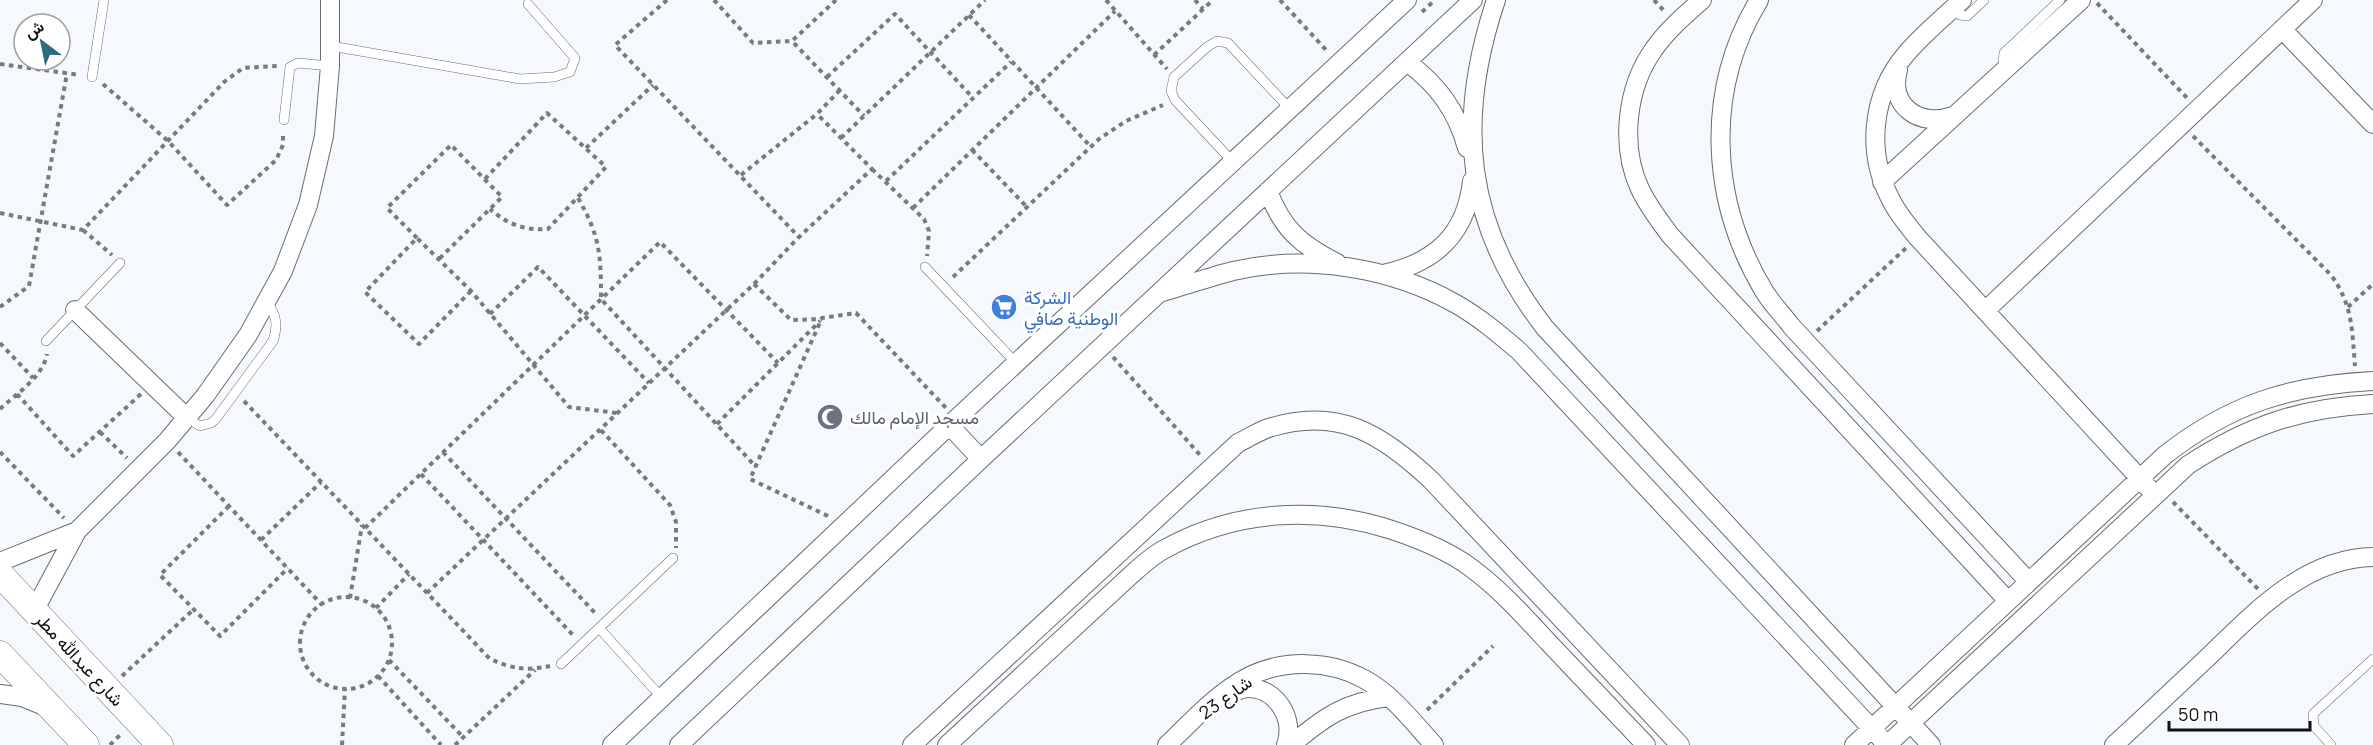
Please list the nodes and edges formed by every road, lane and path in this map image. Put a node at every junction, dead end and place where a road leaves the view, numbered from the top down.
1 (104, 0) edge
2 (330, 0) edge
3 (667, 0) edge
4 (714, 0) edge
5 (836, 0) edge
6 (985, 0) edge
7 (1106, 0) edge
8 (1195, 0) edge
9 (1213, 0) edge
10 (1280, 0) edge
11 (1407, 0) edge
12 (1473, 0) edge
13 (1496, 0) edge
14 (1702, 0) edge
15 (1759, 0) edge
16 (1984, 0) edge
17 (2060, 0) edge
18 (2081, 0) edge
19 (2095, 0) edge
20 (2313, 0) edge
21 (528, 4) dead end
22 (1958, 4) edge
23 (1203, 9) junction
24 (1115, 11) junction
25 (969, 15) junction
26 (2282, 29) junction
27 (792, 40) junction
28 (331, 46) junction
29 (930, 52) junction
30 (1154, 55) junction
31 (1905, 55) junction
32 (1011, 62) junction
33 (1407, 62) junction
34 (0, 63) edge
35 (1339, 63) junction
36 (292, 65) junction
37 (330, 66) junction
38 (2008, 67) junction
39 (67, 73) junction
40 (92, 76) junction
41 (827, 77) junction
42 (1174, 77) junction
43 (653, 85) junction
44 (1036, 88) junction
45 (840, 90) junction
46 (973, 98) junction
47 (1175, 100) junction
48 (1290, 109) junction
49 (2198, 109) junction
50 (817, 114) junction
51 (1955, 115) junction
52 (864, 116) junction
53 (284, 120) joint
54 (2181, 124) junction
55 (2373, 124) edge
56 (841, 138) junction
57 (168, 141) junction
58 (1091, 147) junction
59 (586, 148) junction
60 (972, 150) junction
61 (1233, 162) junction
62 (872, 169) junction
63 (1473, 173) junction
64 (741, 175) junction
65 (485, 179) junction
66 (886, 182) junction
67 (1882, 182) junction
68 (1268, 191) junction
69 (578, 198) junction
70 (1027, 207) junction
71 (490, 208) junction
72 (913, 208) junction
73 (0, 213) edge
74 (41, 220) junction
75 (83, 230) junction
76 (799, 237) junction
77 (417, 238) junction
78 (1918, 238) junction
79 (438, 260) junction
80 (120, 263) joint
81 (925, 267) joint
82 (1345, 267) junction
83 (1381, 274) junction
84 (754, 284) junction
85 (2373, 284) edge
86 (944, 286) junction
87 (471, 291) junction
88 (1158, 294) junction
89 (602, 299) junction
90 (267, 303) junction
91 (0, 307) edge
92 (2348, 307) junction
93 (75, 310) junction
94 (726, 310) junction
95 (1985, 311) junction
96 (490, 314) junction
97 (585, 315) junction
98 (822, 318) junction
99 (46, 340) joint
100 (1805, 342) junction
101 (0, 343) edge
102 (1103, 346) junction
103 (778, 363) junction
104 (1016, 363) junction
105 (533, 365) junction
106 (665, 368) junction
107 (33, 378) junction
108 (2364, 382) edge
109 (650, 383) junction
110 (152, 384) junction
111 (236, 392) junction
112 (17, 394) junction
113 (2373, 404) edge
114 (0, 409) edge
115 (618, 414) junction
116 (187, 418) junction
117 (952, 422) junction
118 (717, 424) junction
119 (601, 430) junction
120 (100, 432) junction
121 (167, 441) junction
122 (0, 452) edge
123 (443, 452) junction
124 (981, 459) junction
125 (1210, 466) junction
126 (756, 467) junction
127 (139, 469) junction
128 (421, 474) junction
129 (2140, 478) junction
130 (321, 482) junction
131 (2158, 492) junction
132 (229, 506) junction
133 (506, 519) junction
134 (845, 524) junction
135 (364, 527) junction
136 (77, 531) junction
137 (261, 540) junction
138 (484, 540) junction
139 (2373, 557) edge
140 (674, 558) joint
141 (0, 562) edge
142 (288, 568) junction
143 (0, 574) edge
144 (409, 574) junction
145 (2029, 582) junction
146 (427, 593) junction
147 (350, 598) junction
148 (2268, 601) junction
149 (2008, 602) junction
150 (322, 605) junction
151 (376, 608) junction
152 (194, 609) junction
153 (34, 611) junction
154 (602, 626) junction
155 (582, 645) junction
156 (1493, 646) dead end
157 (0, 654) edge
158 (2373, 659) edge
159 (389, 660) junction
160 (561, 664) joint
161 (536, 669) junction
162 (378, 676) junction
163 (977, 684) junction
164 (108, 689) junction
165 (345, 689) junction
166 (0, 694) edge
167 (1389, 697) junction
168 (662, 698) junction
169 (994, 700) junction
170 (1211, 703) junction
171 (1895, 707) junction
172 (51, 708) junction
173 (1414, 723) junction
174 (1910, 723) junction
175 (1872, 728) junction
176 (463, 737) junction
177 (1173, 743) edge
178 (344, 744) edge
179 (86, 745) edge
180 (160, 745) edge
181 (441, 745) edge
182 (455, 745) edge
183 (612, 745) edge
184 (679, 745) edge
185 (912, 745) edge
186 (947, 745) edge
187 (1286, 745) edge
188 (1291, 745) edge
189 (1434, 745) edge
190 (1646, 745) edge
191 (1680, 745) edge
192 (1854, 745) edge
193 (1887, 745) edge
194 (1931, 745) edge
195 (2114, 745) edge
196 (2331, 745) edge

1 - 40 lane
2 - 28 street
3 - 43 path
4 - 27 path
5 - 27 path
6 - 25 path
7 - 24 path
8 - 23 path
9 - 23 path
10 - 35 path
11 - 35 street
12 - 33 street
13 - 63 street
14 - 149 street
15 - 100 street
16 - 22 lane
17 - 38 lane
18 - 38 street
19 - 49 path
20 - 26 street
21 - 28 lane
22 - 31 street
23 - 30 path
24 - 30 path
24 - 44 path
25 - 29 path
25 - 32 path
26 - 49 street
26 - 55 street
27 - 41 path
28 - 37 street
29 - 41 path
29 - 46 path
29 - 52 path
30 - 42 path
31 - 51 street
31 - 67 street
32 - 44 path
32 - 46 path
33 - 63 street
33 - 68 street
34 - 39 path
35 - 48 street
36 - 37 lane
36 - 53 lane
36 - 57 path
37 - 90 street
38 - 51 street
39 - 40 path
39 - 74 path
40 - 57 path
41 - 45 path
42 - 47 lane
42 - 48 lane
43 - 59 path
43 - 64 path
44 - 58 path
44 - 60 path
45 - 50 path
45 - 52 path
46 - 66 path
47 - 58 path
47 - 61 lane
48 - 61 street
49 - 54 street
50 - 56 path
50 - 64 path
51 - 67 street
52 - 56 path
53 - 57 path
54 - 92 path
54 - 95 street
56 - 62 path
57 - 75 path
58 - 70 path
59 - 65 path
59 - 69 path
60 - 70 path
60 - 72 path
61 - 104 street
62 - 66 path
62 - 76 path
63 - 83 street
63 - 171 street
64 - 76 path
65 - 71 path
65 - 77 path
66 - 72 path
67 - 78 street
68 - 82 street
68 - 88 street
69 - 71 path
69 - 89 path
70 - 86 path
71 - 79 path
72 - 81 path
73 - 74 path
74 - 75 path
74 - 91 path
75 - 80 path
76 - 84 path
77 - 79 path
77 - 87 path
78 - 95 street
78 - 100 path
79 - 87 path
80 - 93 lane
81 - 86 lane
82 - 83 street
82 - 88 street
83 - 175 street
84 - 94 path
84 - 98 path
85 - 92 path
86 - 104 lane
87 - 96 path
88 - 102 street
89 - 94 path
89 - 97 path
89 - 106 path
90 - 111 lane
90 - 116 street
92 - 108 path
93 - 99 lane
93 - 110 street
94 - 103 path
94 - 106 path
95 - 129 street
96 - 97 path
96 - 105 path
97 - 105 path
97 - 109 path
98 - 103 path
98 - 117 path
98 - 126 path
99 - 107 path
100 - 145 street
101 - 107 path
102 - 124 street
102 - 125 path
103 - 118 path
104 - 117 street
105 - 115 path
105 - 123 path
106 - 109 path
106 - 118 path
107 - 112 path
108 - 129 street
109 - 115 path
110 - 116 street
110 - 120 path
111 - 116 lane
111 - 130 path
112 - 114 path
112 - 120 path
113 - 131 street
115 - 119 path
116 - 121 street
117 - 124 street
117 - 134 street
118 - 126 path
119 - 133 path
119 - 140 path
120 - 127 path
121 - 127 street
121 - 132 path
122 - 136 path
123 - 128 path
123 - 133 path
124 - 184 street
125 - 163 street
125 - 191 street
126 - 134 path
127 - 136 street
128 - 135 path
128 - 138 path
129 - 131 street
129 - 145 street
130 - 135 path
130 - 137 path
131 - 148 path
131 - 174 street
132 - 137 path
132 - 152 path
133 - 138 path
133 - 154 path
134 - 168 street
135 - 144 path
135 - 147 path
136 - 141 street
136 - 153 street
137 - 142 path
138 - 146 path
138 - 155 path
139 - 148 street
140 - 154 lane
142 - 150 path
142 - 152 path
143 - 153 street, شارع عبدالله مطر
144 - 146 path
144 - 151 path
145 - 149 street
146 - 161 path
147 - 150 path
147 - 151 path
148 - 195 street
149 - 171 street
150 - 165 path
151 - 159 path
152 - 164 path
153 - 164 street, شارع عبدالله مطر
154 - 155 lane
154 - 168 lane
155 - 160 lane
156 - 173 path
157 - 172 street
158 - 196 lane
159 - 162 path
159 - 176 path
160 - 161 path
161 - 176 path
162 - 165 path
162 - 181 path
163 - 169 street
163 - 185 street
164 - 180 street, شارع عبدالله مطر
165 - 178 path
166 - 172 street
167 - 170 street, شارع 23
167 - 173 street, شارع 23
167 - 188 street
168 - 183 street
169 - 186 street
169 - 190 street
170 - 177 street, شارع 23
170 - 187 street
171 - 174 street
171 - 175 street
172 - 179 street
173 - 189 street, شارع 23
174 - 193 street
174 - 194 street
175 - 192 street
175 - 193 street
176 - 182 path

